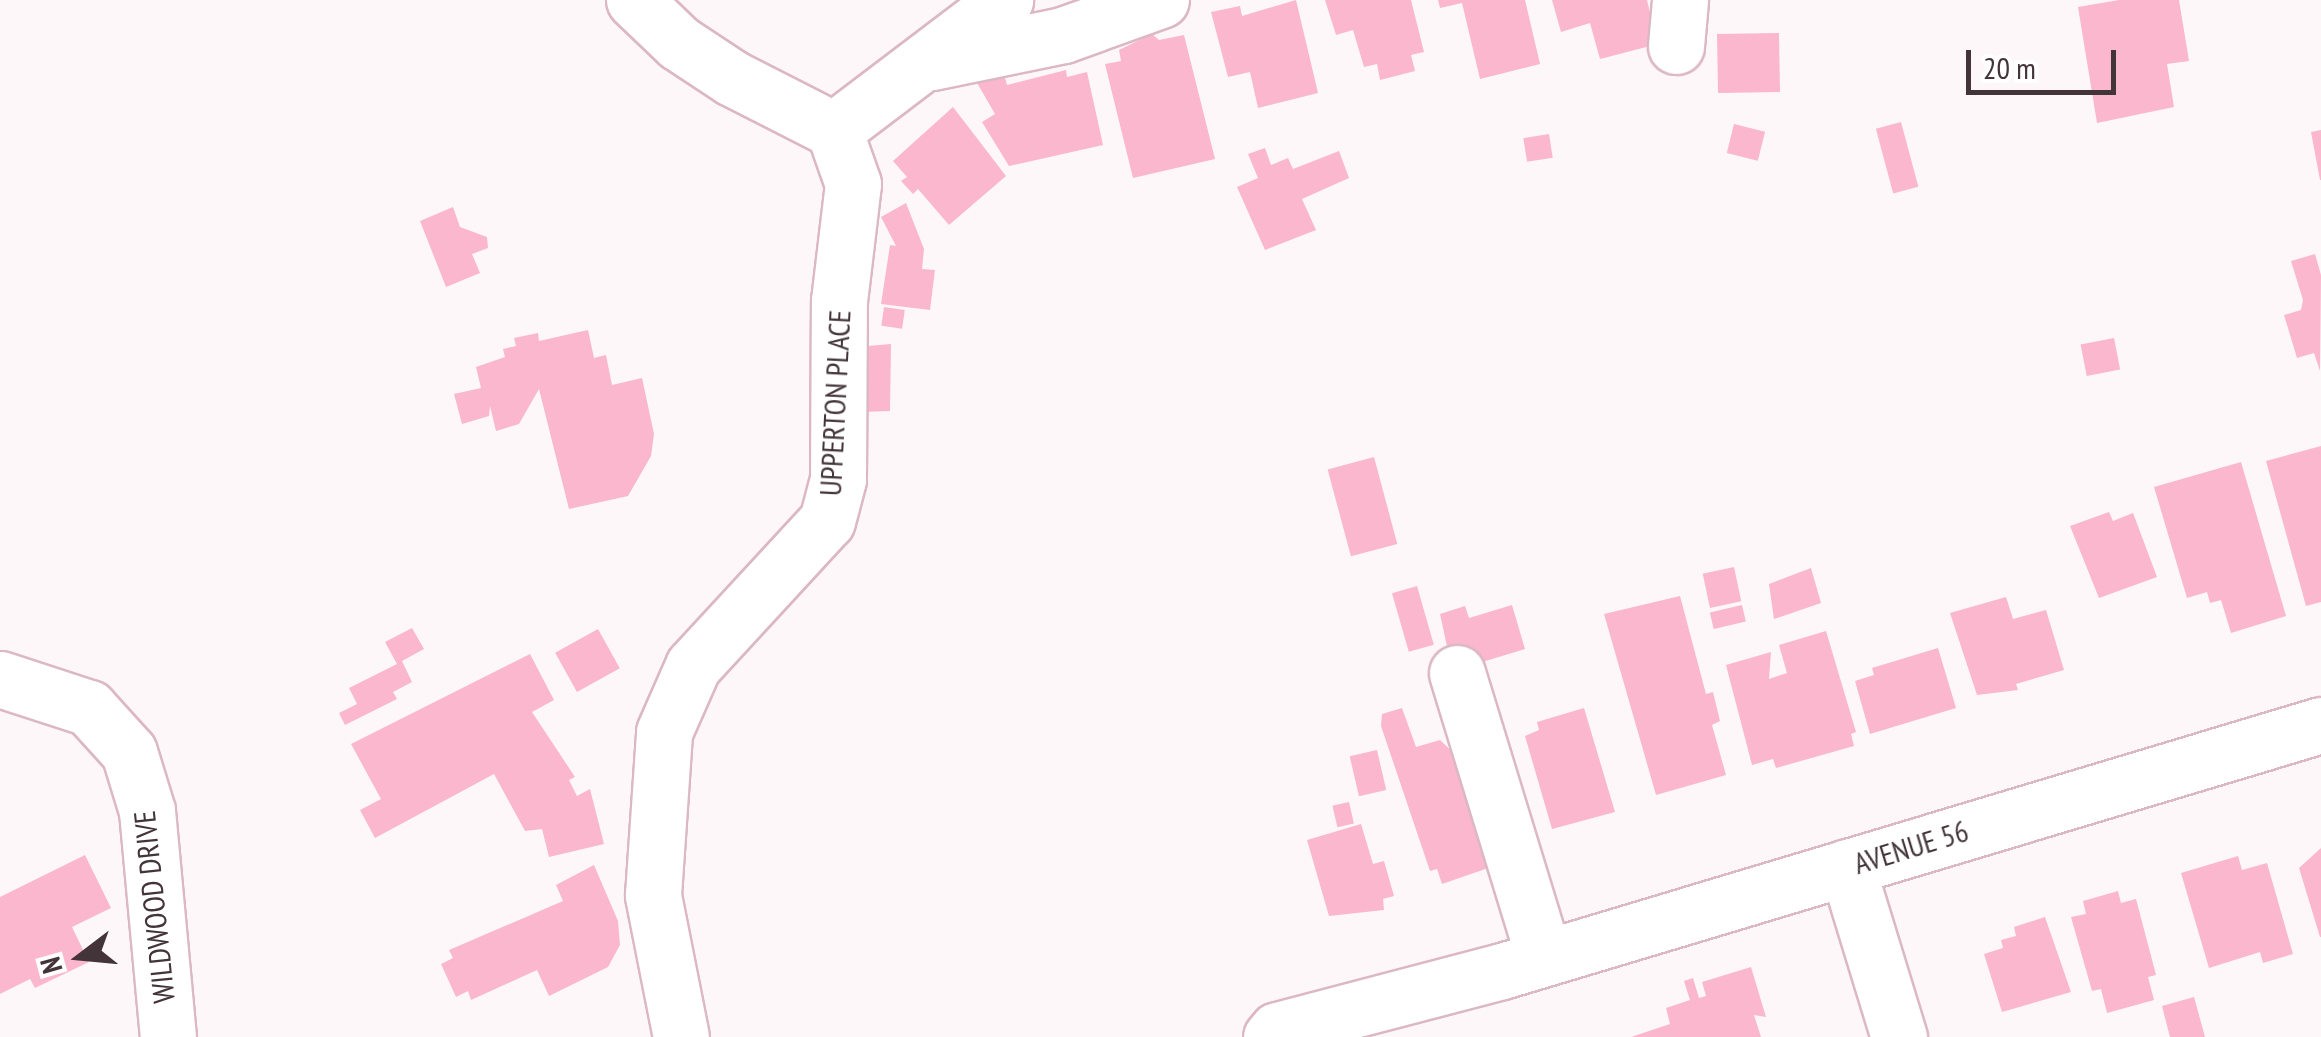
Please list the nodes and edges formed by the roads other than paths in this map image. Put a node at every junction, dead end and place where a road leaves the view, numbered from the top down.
1 (634, 0) edge
2 (1006, 0) edge
3 (1160, 0) edge
4 (921, 64) junction
5 (834, 130) junction
6 (1457, 673) dead end
7 (0, 680) edge
8 (2321, 725) edge
9 (1847, 867) junction
10 (1523, 964) junction
11 (168, 1037) edge
12 (680, 1037) edge
13 (1271, 1037) edge
14 (1899, 1037) edge

1 - 5 street
2 - 4 street
3 - 4 street
4 - 5 street
5 - 12 street, UPPERTON PLACE
6 - 10 street
7 - 11 street, WILDWOOD DRIVE
8 - 9 street, AVENUE 56
9 - 10 street, AVENUE 56
9 - 14 street
10 - 13 street, AVENUE 56

